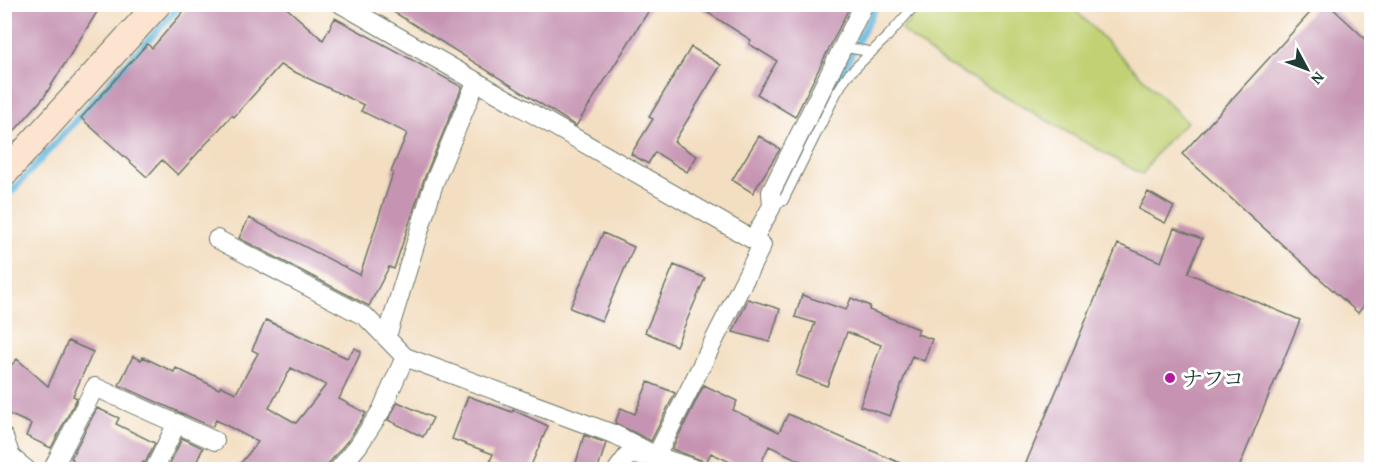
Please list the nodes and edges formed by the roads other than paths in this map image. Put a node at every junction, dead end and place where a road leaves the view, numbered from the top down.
1 (158, 4) edge
2 (341, 4) edge
3 (864, 4) edge
4 (916, 4) edge
5 (850, 48) junction
6 (872, 52) junction
7 (474, 87) junction
8 (4, 174) edge
9 (772, 206) junction
10 (217, 239) dead end
11 (753, 240) junction
12 (384, 334) junction
13 (405, 357) junction
14 (177, 423) junction
15 (4, 437) edge
16 (215, 441) dead end
17 (656, 456) junction
18 (27, 470) edge
19 (52, 470) edge
20 (154, 470) edge
21 (338, 470) edge
22 (617, 470) edge
23 (698, 470) edge

1 - 8 street
2 - 7 street
3 - 5 street
4 - 6 lane
5 - 6 lane
5 - 9 street
6 - 9 lane
7 - 11 street
7 - 12 street
9 - 11 street
10 - 12 street
11 - 17 street
12 - 13 street
13 - 17 street
13 - 21 street
14 - 16 street
14 - 19 street
14 - 20 street
15 - 18 street
17 - 22 street
17 - 23 street

